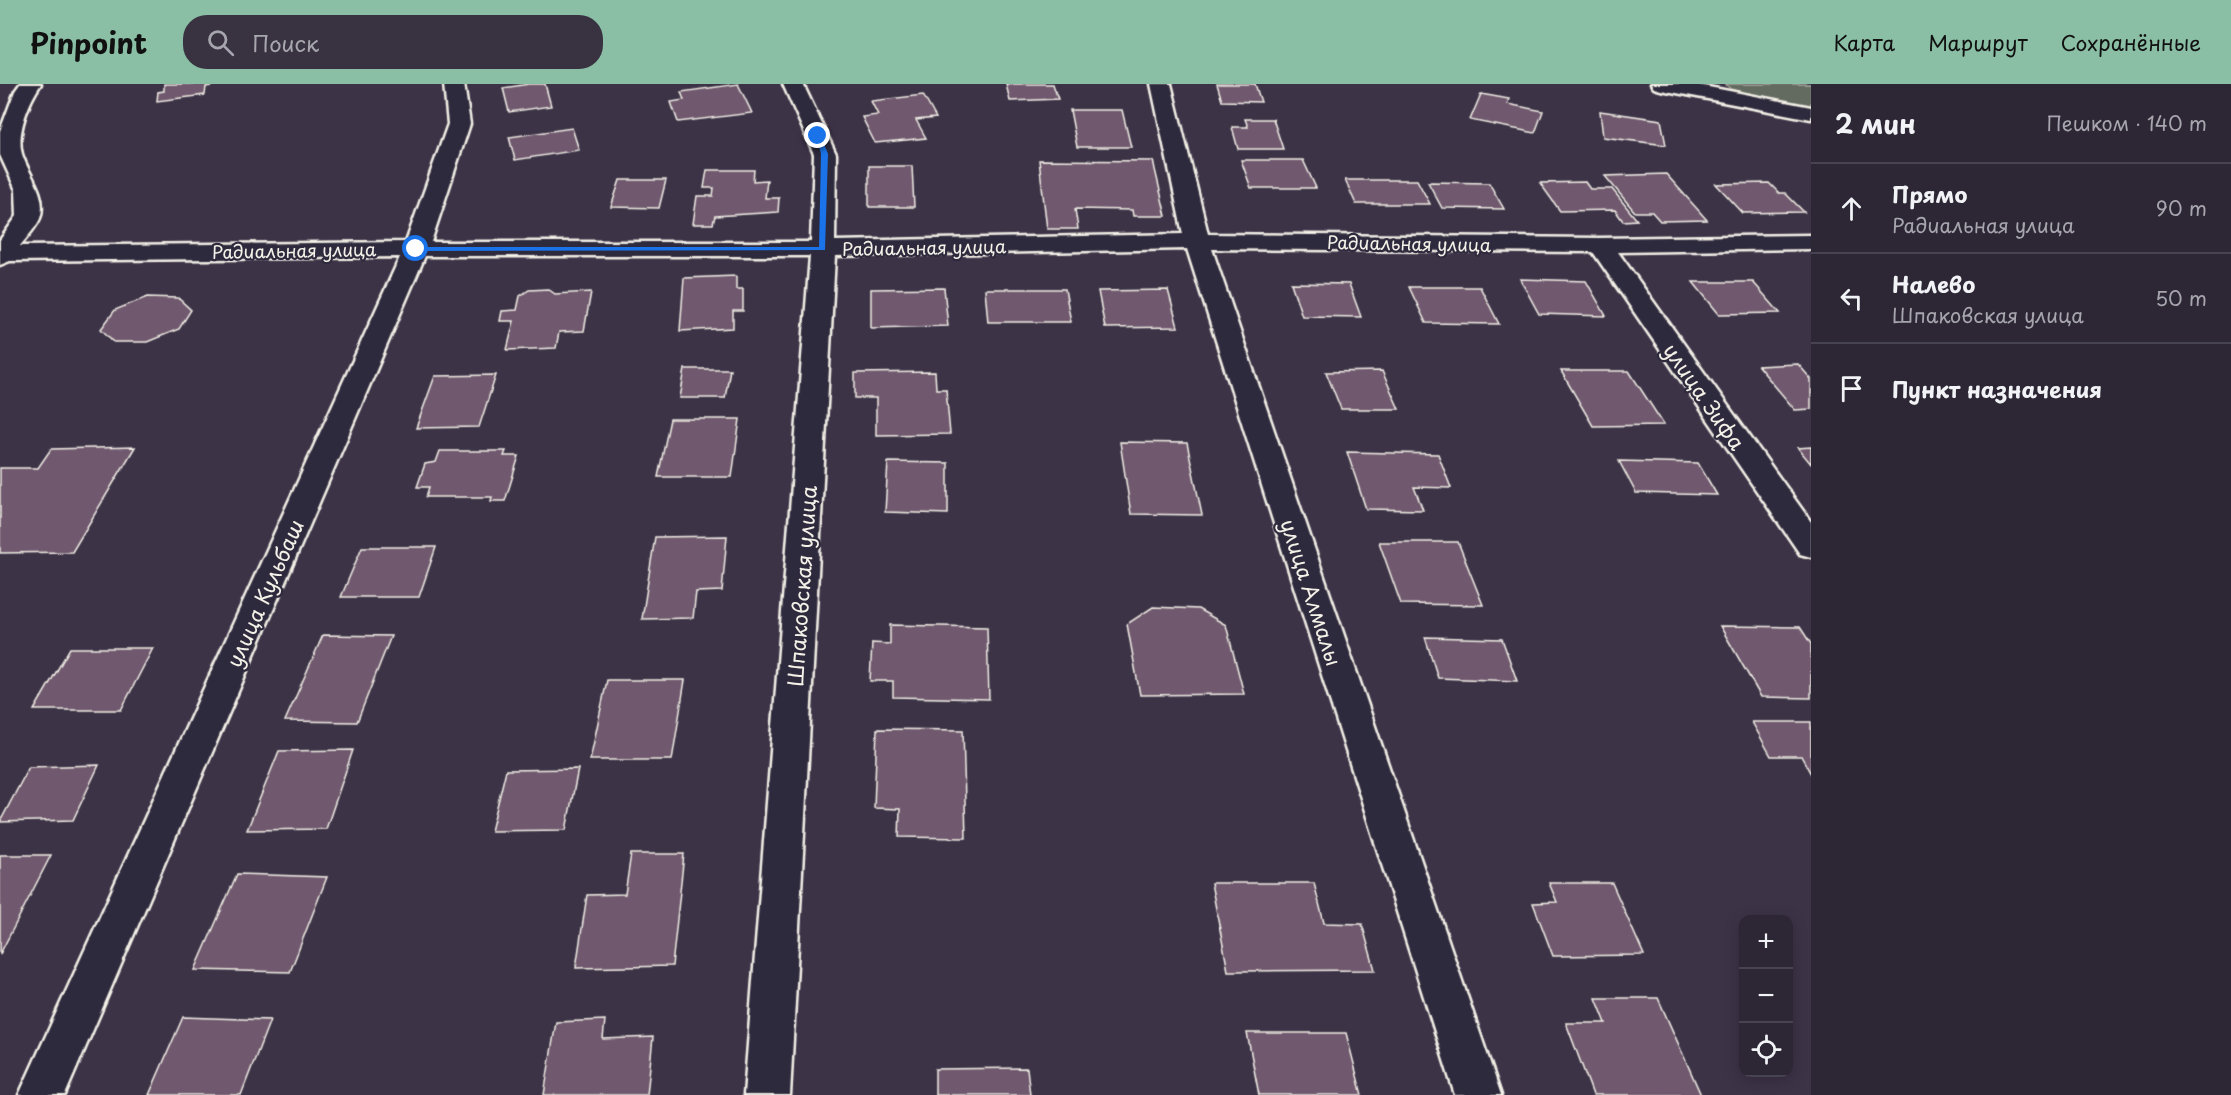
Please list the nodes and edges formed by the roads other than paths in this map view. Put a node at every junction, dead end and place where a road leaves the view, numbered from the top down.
1 (31, 84) edge
2 (454, 84) edge
3 (793, 84) edge
4 (1161, 84) edge
5 (1661, 84) edge
6 (1811, 113) edge
7 (1197, 241) junction
8 (1811, 242) edge
9 (1600, 245) junction
10 (416, 249) junction
11 (823, 249) junction
12 (1, 255) edge
13 (1811, 546) edge
14 (42, 1095) edge
15 (767, 1095) edge
16 (1478, 1095) edge

1 - 12 street
2 - 10 street, улица Кульбаш
3 - 11 street, Шпаковская улица
4 - 7 street, улица Алмалы
5 - 6 street
7 - 9 street, Радиальная улица
7 - 11 street, Радиальная улица
7 - 16 street, улица Алмалы
8 - 9 street, Радиальная улица
9 - 13 street, улица Зифа
10 - 11 street, Радиальная улица
10 - 12 street, Радиальная улица
10 - 14 street, улица Кульбаш
11 - 15 street, Шпаковская улица

